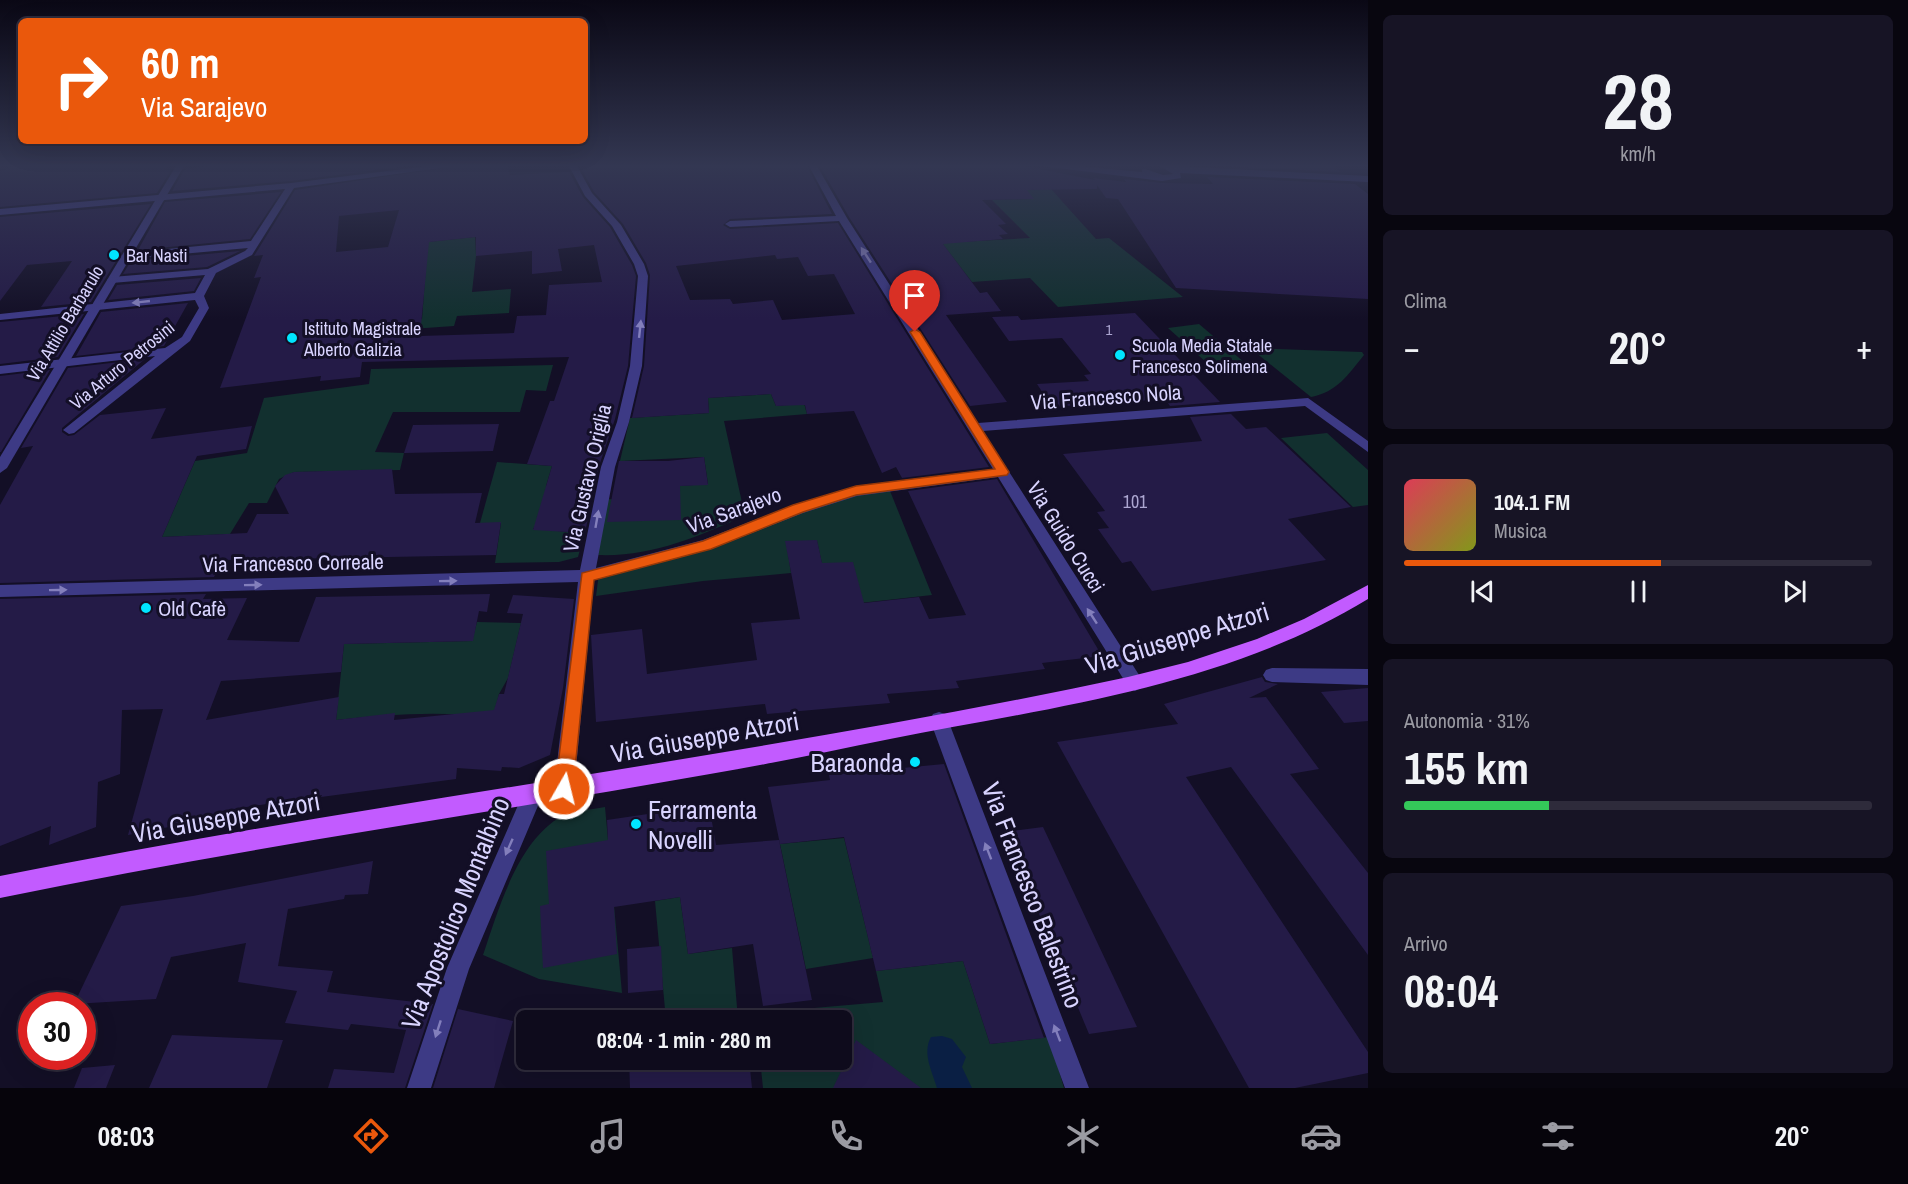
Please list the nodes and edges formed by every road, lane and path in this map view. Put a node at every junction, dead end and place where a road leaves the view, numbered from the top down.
1 (150, 217) edge
2 (272, 217) edge
3 (609, 217) edge
4 (842, 218) joint
5 (730, 224) dead end
6 (255, 244) junction
7 (126, 256) junction
8 (206, 272) dead end
9 (112, 280) junction
10 (199, 296) junction
11 (96, 307) junction
12 (0, 317) edge
13 (168, 351) junction
14 (62, 363) junction
15 (0, 370) edge
16 (975, 427) junction
17 (69, 430) dead end
18 (1368, 448) edge
19 (0, 468) edge
20 (1003, 472) junction
21 (587, 576) junction
22 (0, 591) edge
23 (1368, 591) edge
24 (1272, 675) dead end
25 (1368, 677) edge
26 (1135, 683) junction
27 (939, 720) junction
28 (564, 789) junction
29 (533, 794) junction
30 (0, 887) edge
31 (419, 1088) edge
32 (1077, 1088) edge

1 - 7 street, Via Attilio Barbarulo
2 - 6 street, Via Arturo Petrosini
21 -> 3 street, Via Gustavo Origlia
4 - 5 street
16 -> 4 street, Via Guido Cucci
6 - 7 street
6 - 10 street, Via Arturo Petrosini
7 - 9 street, Via Attilio Barbarulo
8 - 9 street
9 - 11 street, Via Attilio Barbarulo
10 -> 11 street
10 - 13 street, Via Arturo Petrosini
11 - 12 street
11 - 14 street, Via Attilio Barbarulo
13 - 14 street
13 - 17 street, Via Arturo Petrosini
14 - 15 street
14 - 19 street, Via Attilio Barbarulo
16 - 18 street, Via Francesco Nola
16 - 20 street, Via Guido Cucci
20 - 21 street, Via Sarajevo
26 -> 20 street, Via Guido Cucci
22 -> 21 street, Via Francesco Correale
21 - 28 street, Via Gustavo Origlia
23 - 26 main road, Via Giuseppe Atzori
24 - 25 street
26 - 27 main road, Via Giuseppe Atzori
27 - 28 main road, Via Giuseppe Atzori
32 -> 27 street, Via Francesco Balestrino
28 - 29 main road, Via Giuseppe Atzori
29 - 30 main road, Via Giuseppe Atzori
29 -> 31 street, Via Apostolico Montalbino

